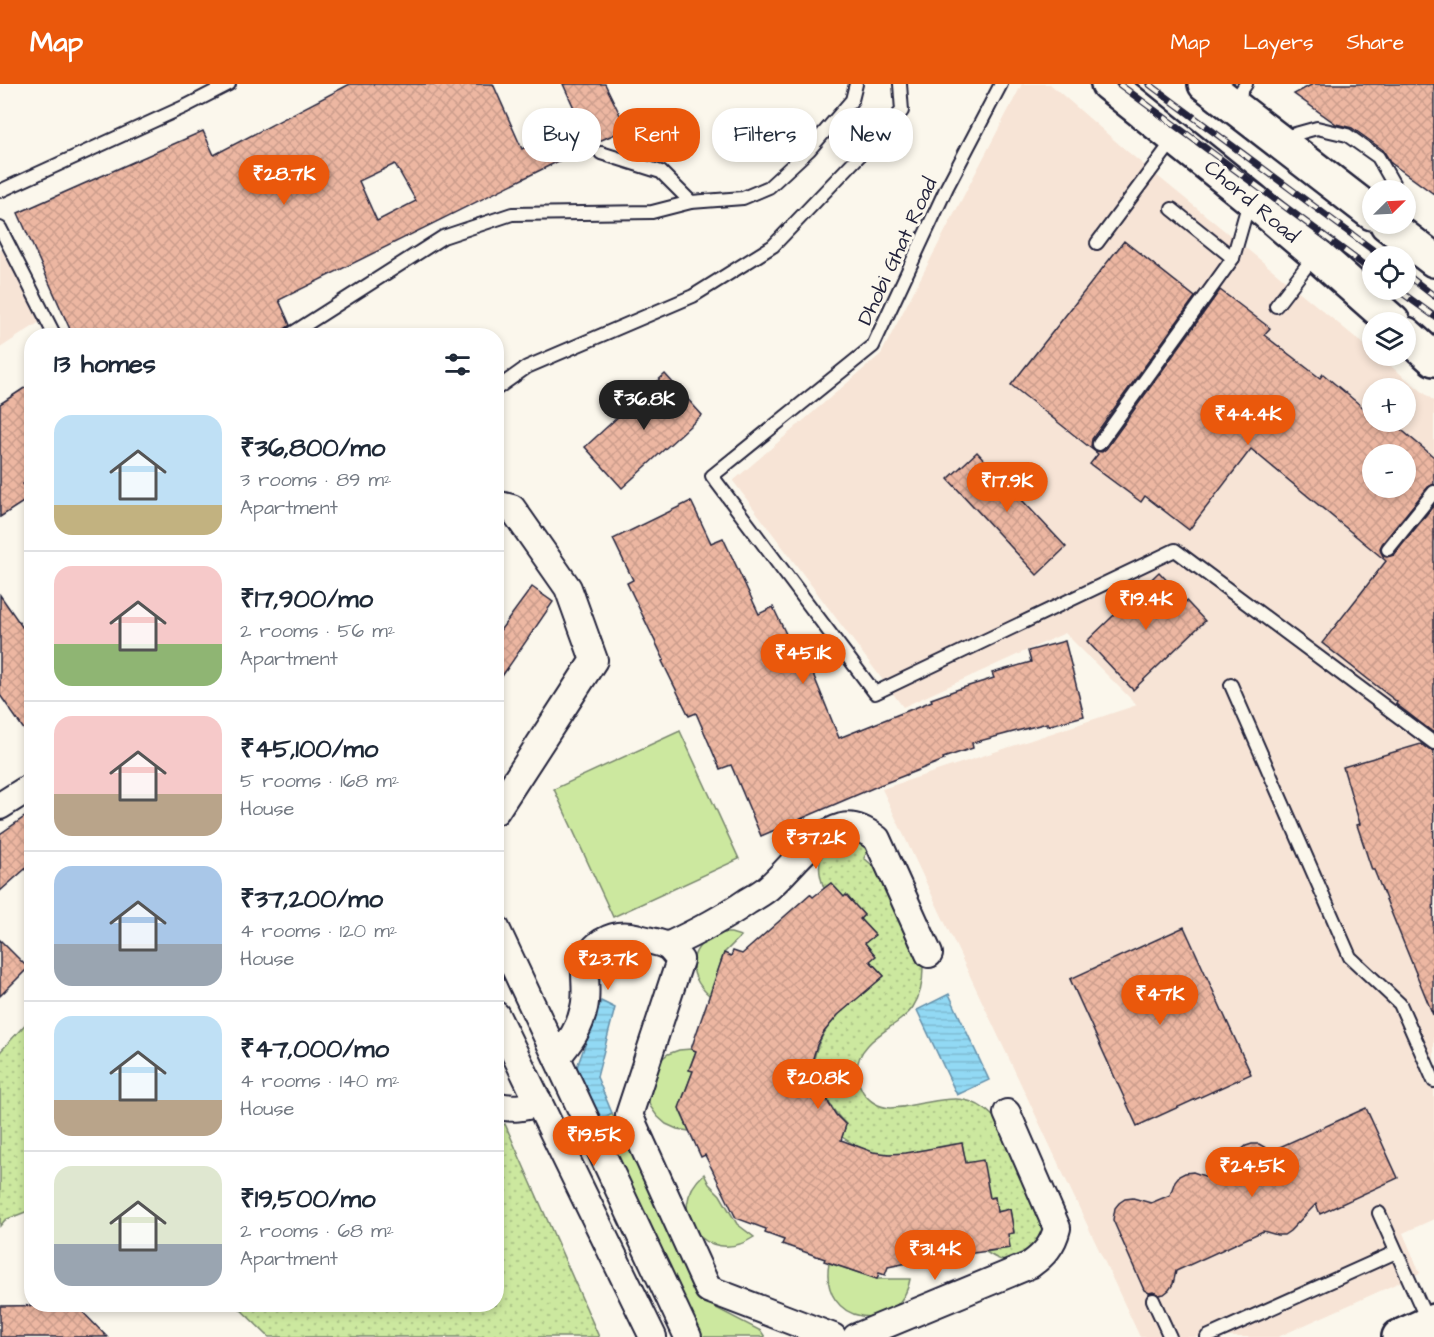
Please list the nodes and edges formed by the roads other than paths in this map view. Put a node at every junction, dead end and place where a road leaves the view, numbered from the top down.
1 (229, 84) edge
2 (856, 84) edge
3 (900, 84) edge
4 (1001, 84) edge
5 (1108, 84) edge
6 (1205, 84) edge
7 (1239, 94) edge
8 (1175, 138) junction
9 (1277, 139) junction
10 (601, 153) edge
11 (1391, 180) edge
12 (0, 191) edge
13 (1250, 198) junction
14 (691, 202) junction
15 (1362, 205) edge
16 (1172, 209) dead end
17 (0, 228) edge
18 (1403, 234) edge
19 (1097, 243) dead end
20 (1316, 254) junction
21 (1233, 258) junction
22 (1434, 260) edge
23 (1276, 306) dead end
24 (1382, 312) edge
25 (51, 328) edge
26 (301, 328) edge
27 (1416, 343) edge
28 (1434, 359) edge
29 (504, 383) edge
30 (1099, 444) dead end
31 (1434, 492) edge
32 (504, 506) edge
33 (1388, 549) dead end
34 (1231, 685) dead end
35 (1434, 742) edge
36 (24, 791) edge
37 (504, 799) edge
38 (0, 806) edge
39 (504, 945) edge
40 (673, 953) junction
41 (929, 954) dead end
42 (504, 1032) edge
43 (557, 1057) junction
44 (1434, 1081) edge
45 (539, 1102) junction
46 (504, 1107) edge
47 (1007, 1113) dead end
48 (1379, 1213) dead end
49 (1396, 1252) junction
50 (1153, 1300) dead end
51 (1431, 1322) edge
52 (652, 1337) edge
53 (688, 1337) edge
54 (833, 1337) edge
55 (856, 1337) edge
56 (1170, 1337) edge
57 (1207, 1337) edge
58 (1399, 1337) edge

1 - 12 lane
2 - 14 lane
3 - 29 lane
4 - 35 lane, Dhobi Ghat Road
5 - 8 main road, Chord Road
6 - 7 main road
7 - 9 main road
8 - 13 main road, Chord Road
8 - 19 lane
9 - 11 lane
9 - 15 main road
10 - 14 lane
13 - 20 main road, Chord Road
13 - 21 lane
14 - 26 lane
16 - 21 lane
17 - 25 lane
18 - 22 main road
20 - 23 lane
20 - 24 main road, Chord Road
21 - 30 lane
27 - 28 main road
31 - 33 lane
32 - 37 street
34 - 44 lane
36 - 38 street
39 - 43 street
40 - 41 street
40 - 43 street
40 - 54 street
42 - 45 street
43 - 53 street
45 - 46 street
45 - 52 street
47 - 55 street
48 - 49 lane
49 - 51 lane
49 - 57 lane
50 - 56 lane
51 - 58 main road

